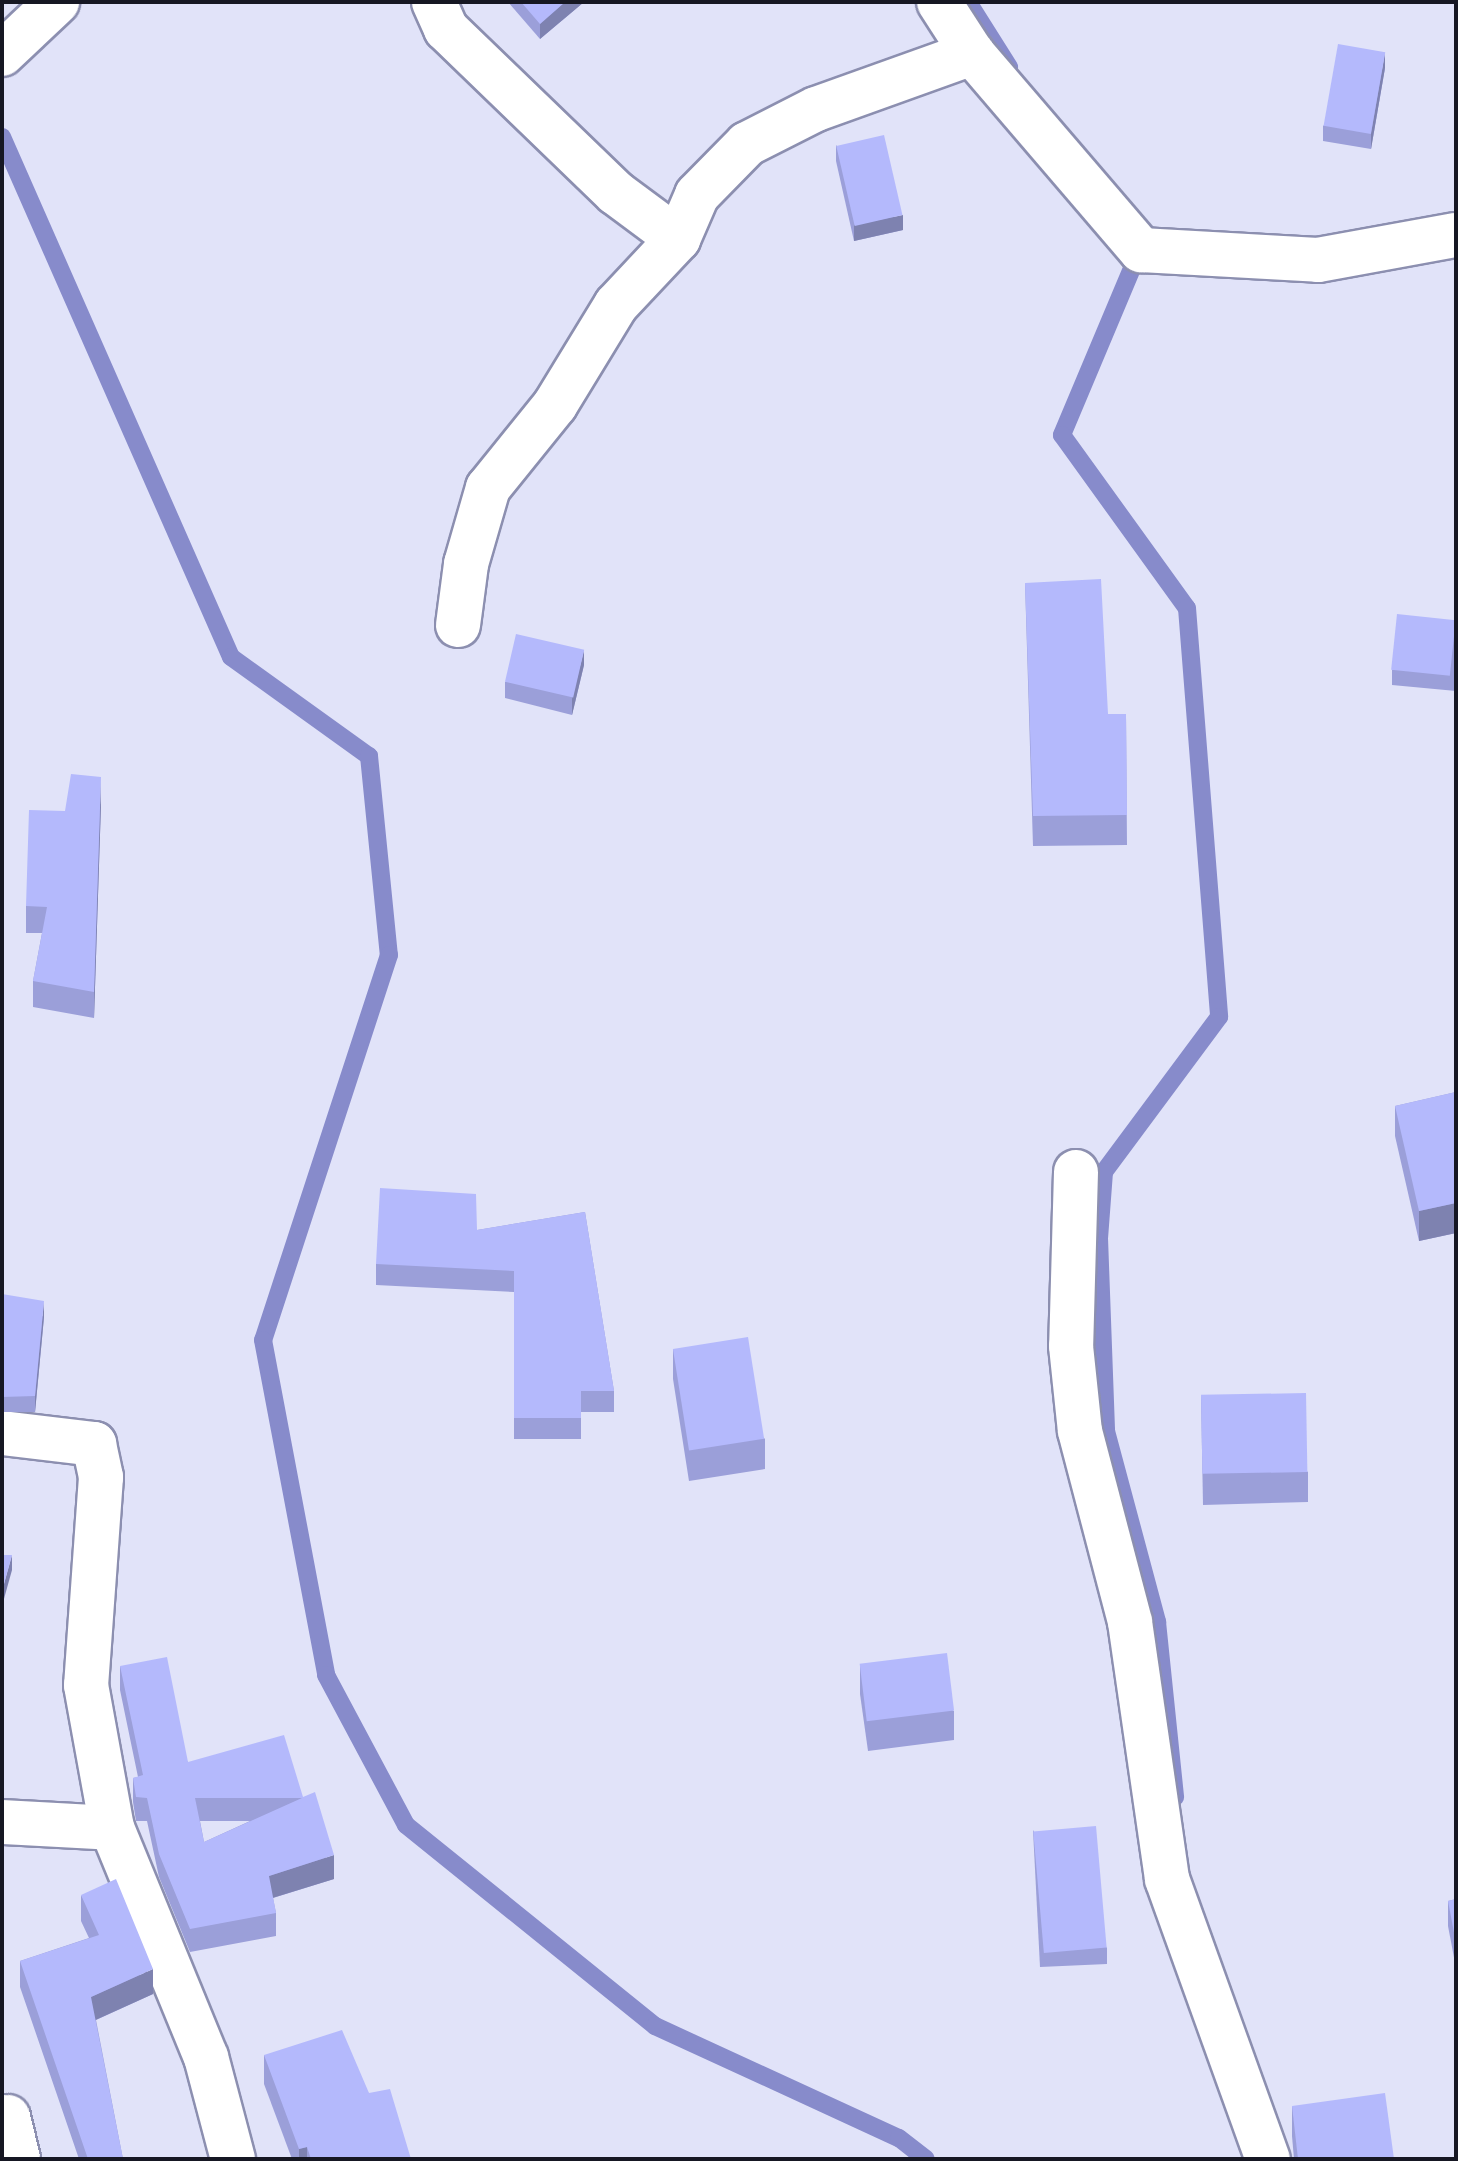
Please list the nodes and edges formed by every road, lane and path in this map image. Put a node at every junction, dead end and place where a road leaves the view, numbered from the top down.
1 (57, 2) edge
2 (434, 2) edge
3 (939, 2) edge
4 (972, 53) junction
5 (2, 54) edge
6 (1456, 235) edge
7 (678, 239) junction
8 (458, 625) dead end
9 (1076, 1172) dead end
10 (2, 1433) edge
11 (2, 1822) edge
12 (112, 1828) junction
13 (8, 2117) dead end
14 (18, 2159) edge
15 (233, 2159) edge
16 (1268, 2159) edge

1 - 5 street
2 - 7 street
3 - 4 street
4 - 6 street
4 - 7 street
7 - 8 street
9 - 16 street
10 - 12 street
11 - 12 street
12 - 15 street
13 - 14 street

